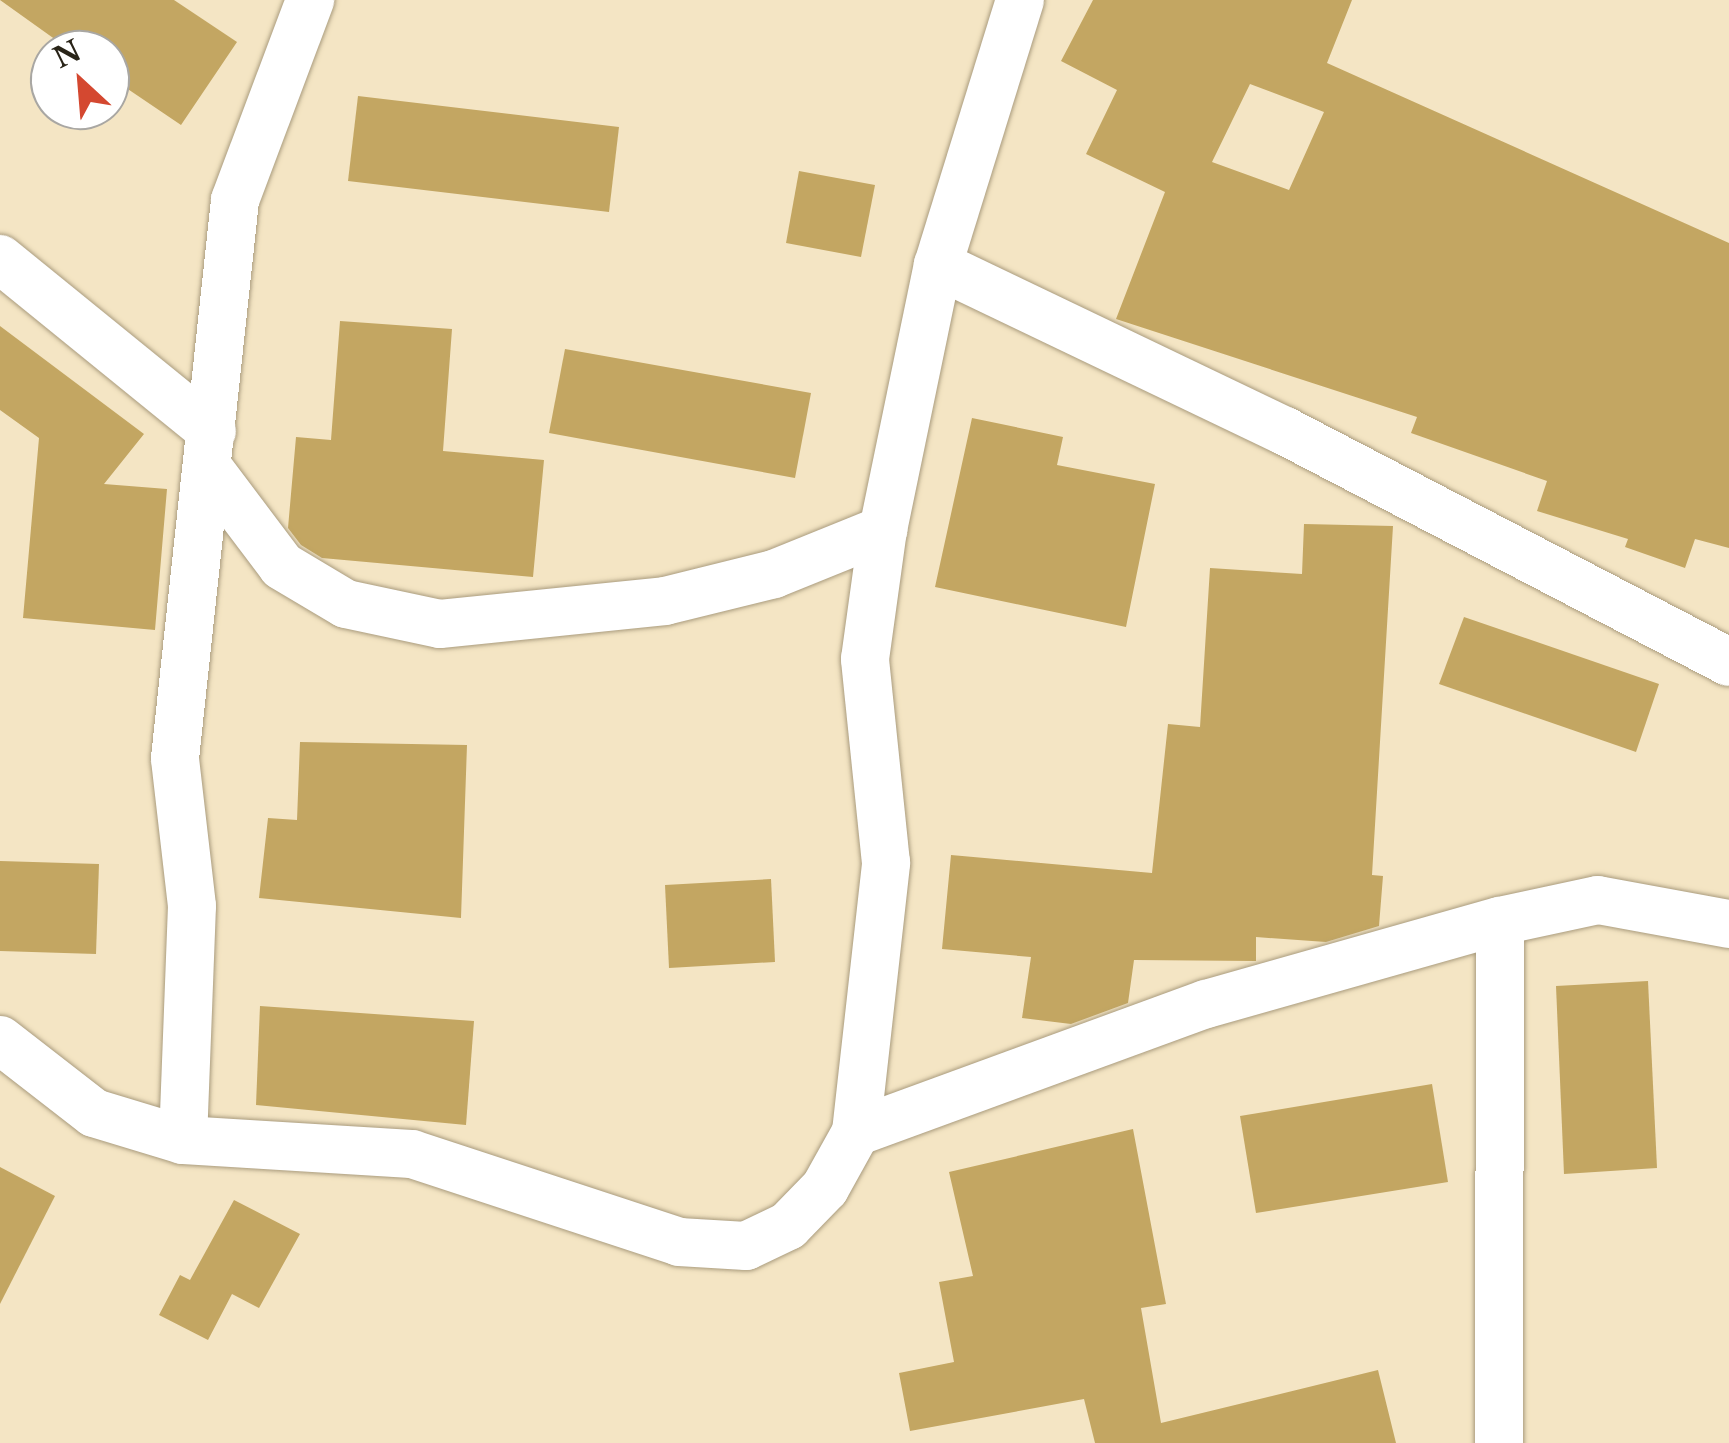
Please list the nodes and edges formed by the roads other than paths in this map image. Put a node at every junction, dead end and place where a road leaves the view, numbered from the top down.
1 (310, 0) edge
2 (1020, 0) edge
3 (0, 259) edge
4 (938, 265) junction
5 (210, 450) junction
6 (883, 530) junction
7 (1729, 662) edge
8 (1500, 921) junction
9 (1729, 924) edge
10 (0, 1040) edge
11 (856, 1132) junction
12 (183, 1140) junction
13 (1499, 1443) edge

1 - 5 street
2 - 4 street
3 - 5 street
4 - 6 street
4 - 7 street
5 - 6 street
5 - 12 street
6 - 11 street
8 - 9 street
8 - 11 street
8 - 13 street
10 - 12 street
11 - 12 street

